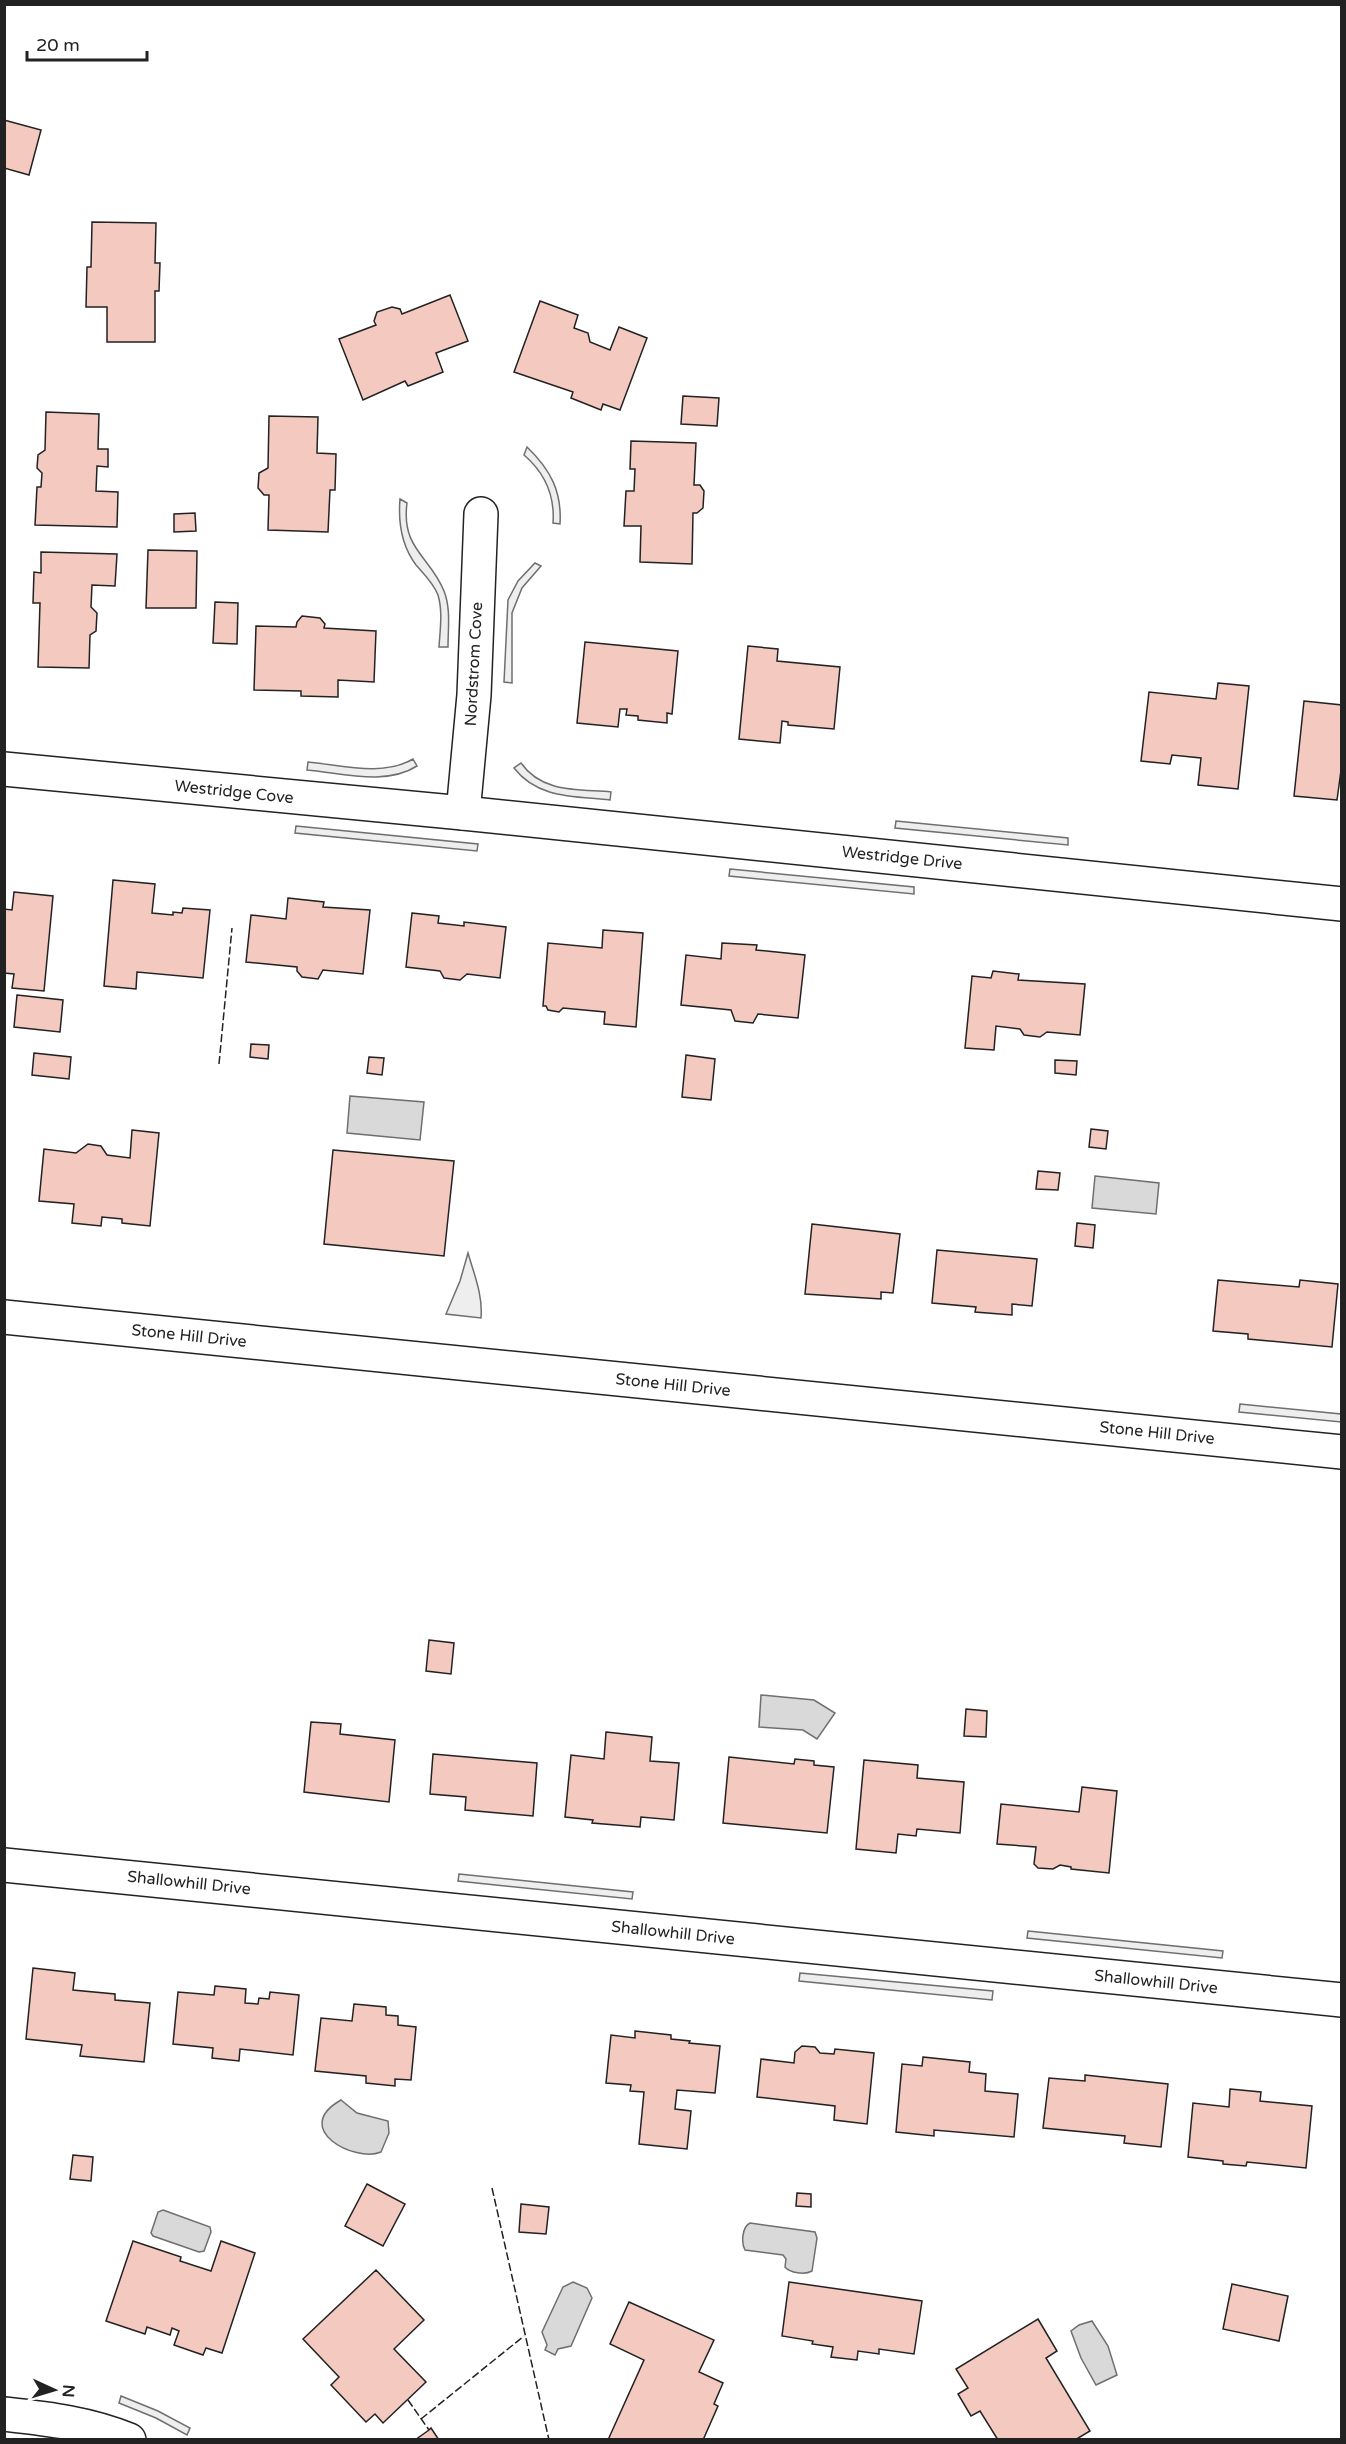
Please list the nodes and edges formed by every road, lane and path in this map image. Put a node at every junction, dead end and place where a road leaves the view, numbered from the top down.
1 (481, 514) dead end
2 (4, 769) edge
3 (463, 813) junction
4 (1341, 904) edge
5 (4, 1317) edge
6 (1341, 1452) edge
7 (4, 1865) edge
8 (1341, 2000) edge
9 (4, 2414) edge
10 (129, 2439) edge

1 - 3 street, Nordstrom Cove
2 - 3 street, Westridge Cove
3 - 4 street, Westridge Drive
5 - 6 street, Stone Hill Drive
7 - 8 street, Shallowhill Drive
9 - 10 street

